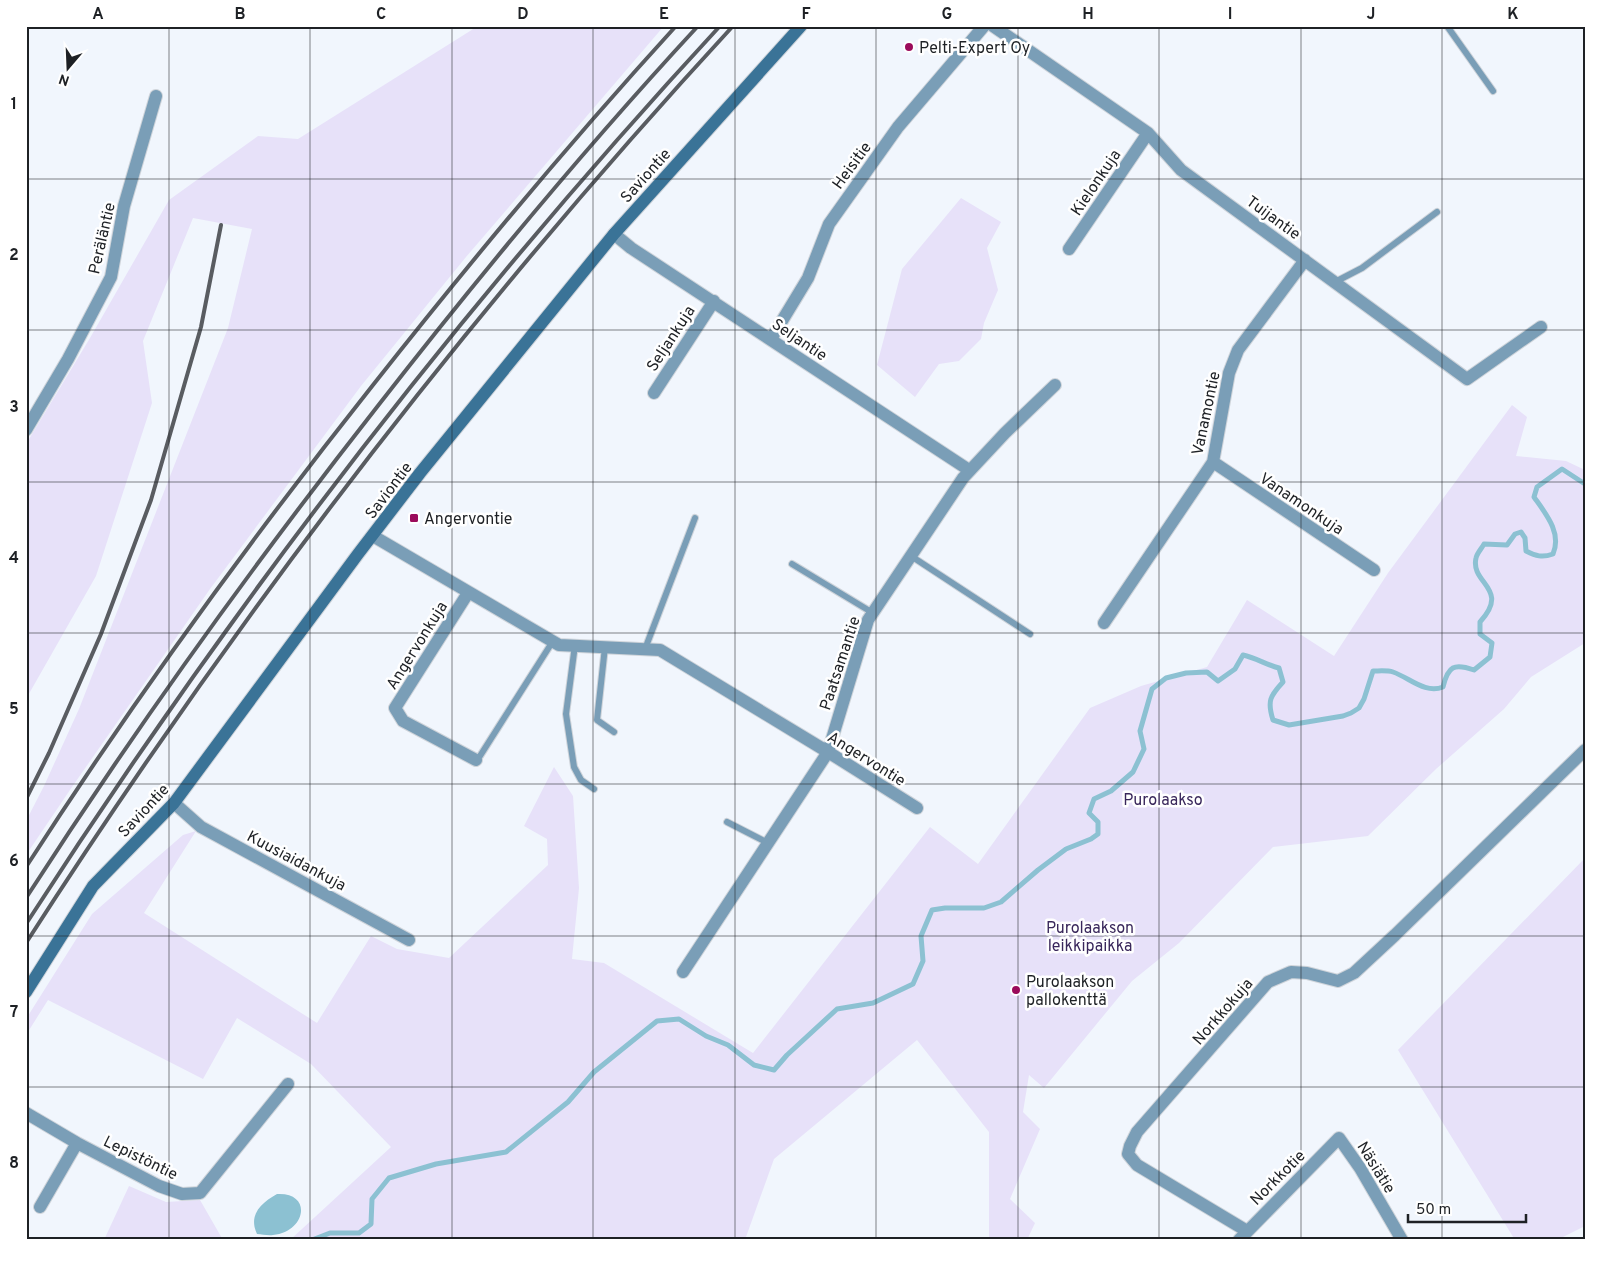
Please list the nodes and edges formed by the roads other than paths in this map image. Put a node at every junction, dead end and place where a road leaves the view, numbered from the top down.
1 (801, 26) edge
2 (984, 26) edge
3 (993, 26) edge
4 (1447, 26) edge
5 (1493, 91) dead end
6 (156, 96) dead end
7 (1148, 133) junction
8 (1437, 212) dead end
9 (614, 234) junction
10 (1069, 249) dead end
11 (1305, 260) junction
12 (1335, 282) junction
13 (714, 301) junction
14 (1540, 327) dead end
15 (771, 339) junction
16 (1055, 385) dead end
17 (654, 393) dead end
18 (26, 430) edge
19 (1213, 462) junction
20 (969, 470) junction
21 (695, 518) dead end
22 (373, 536) junction
23 (911, 556) junction
24 (792, 564) dead end
25 (1374, 570) dead end
26 (468, 593) junction
27 (873, 613) junction
28 (1104, 623) dead end
29 (1030, 634) dead end
30 (553, 641) junction
31 (575, 645) junction
32 (605, 647) junction
33 (644, 649) junction
34 (614, 732) dead end
35 (1585, 750) edge
36 (828, 752) junction
37 (478, 758) joint
38 (594, 789) dead end
39 (174, 803) junction
40 (917, 808) dead end
41 (727, 822) dead end
42 (768, 843) junction
43 (409, 940) dead end
44 (683, 972) dead end
45 (26, 992) edge
46 (288, 1084) dead end
47 (26, 1113) edge
48 (1339, 1138) joint
49 (77, 1143) junction
50 (40, 1207) dead end
51 (1243, 1235) edge
52 (1402, 1240) edge

1 - 9 main road, Saviontie
2 - 15 street, Heisitie
3 - 7 street, Tuijantie
4 - 5 lane
6 - 18 street, Peräläntie
7 - 10 street, Kielonkuja
7 - 11 street, Tuijantie
8 - 12 lane
9 - 13 street, Seljantie
9 - 22 main road, Saviontie
11 - 12 street, Tuijantie
11 - 19 street, Vanamontie
12 - 14 street, Tuijantie
13 - 15 street, Seljantie
13 - 17 street, Seljankuja
15 - 20 street, Seljantie
16 - 20 street, Paatsamantie
19 - 25 street, Vanamonkuja
19 - 28 street, Vanamontie
20 - 23 street, Paatsamantie
21 - 33 lane
22 - 26 street, Angervontie
22 - 39 main road, Saviontie
23 - 27 street, Paatsamantie
23 - 29 lane
24 - 27 lane
26 - 30 street, Angervontie
26 - 37 street, Angervonkuja
27 - 36 street, Paatsamantie
30 - 31 street, Angervontie
30 - 37 lane
31 - 32 street, Angervontie
31 - 38 lane
32 - 33 street, Angervontie
32 - 34 lane
33 - 36 street, Angervontie
35 - 51 street, Norkkokuja
36 - 40 street, Angervontie
36 - 42 street, Paatsamantie
39 - 43 street, Kuusiaidankuja
39 - 45 main road, Saviontie
41 - 42 lane
42 - 44 street, Paatsamantie
46 - 49 street, Lepistöntie
47 - 49 street, Lepistöntie
48 - 51 street, Norkkotie
48 - 52 street, Näsiätie
49 - 50 street

